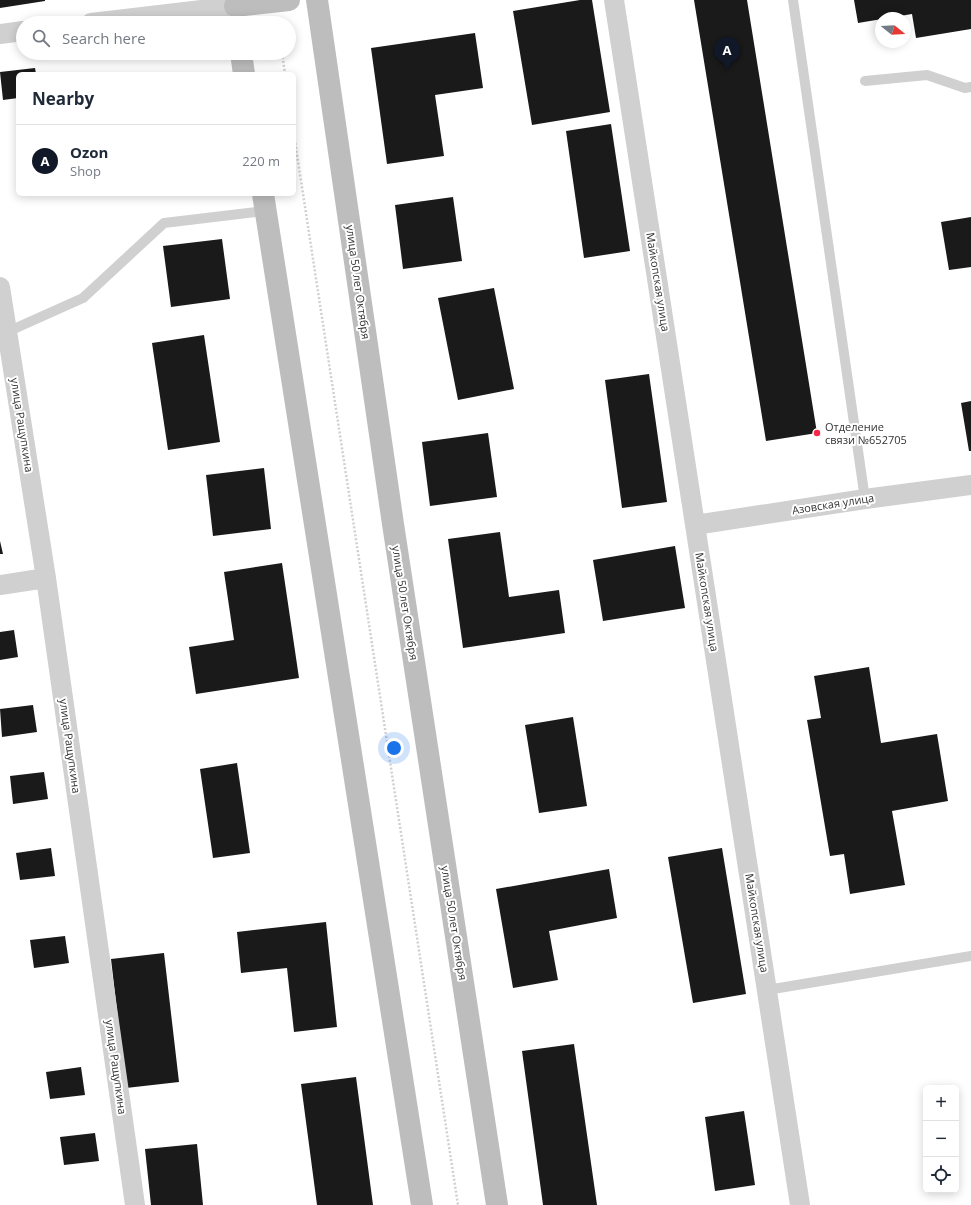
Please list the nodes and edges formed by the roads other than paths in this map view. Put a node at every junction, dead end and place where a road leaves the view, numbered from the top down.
1 (289, 0) edge
2 (317, 0) edge
3 (614, 0) edge
4 (794, 0) edge
5 (235, 10) edge
6 (169, 16) edge
7 (16, 32) edge
8 (0, 34) edge
9 (242, 60) edge
10 (244, 72) edge
11 (865, 81) dead end
12 (971, 87) edge
13 (264, 202) edge
14 (0, 287) edge
15 (7, 332) junction
16 (971, 485) edge
17 (864, 499) junction
18 (695, 525) junction
19 (46, 578) junction
20 (0, 585) edge
21 (971, 956) edge
22 (767, 990) junction
23 (135, 1205) edge
24 (422, 1205) edge
25 (497, 1205) edge
26 (800, 1205) edge

1 - 5 street
2 - 25 street, улица 50 лет Октября
3 - 18 street, Майкопская улица
4 - 17 lane
5 - 6 street
7 - 8 street
9 - 10 street
11 - 12 lane
13 - 15 lane
13 - 24 street
14 - 15 street, улица Ращупкина
15 - 19 street, улица Ращупкина
16 - 17 street, Азовская улица
17 - 18 street, Азовская улица
18 - 22 street, Майкопская улица
19 - 20 street
19 - 23 street, улица Ращупкина
21 - 22 lane
22 - 26 street, Майкопская улица

